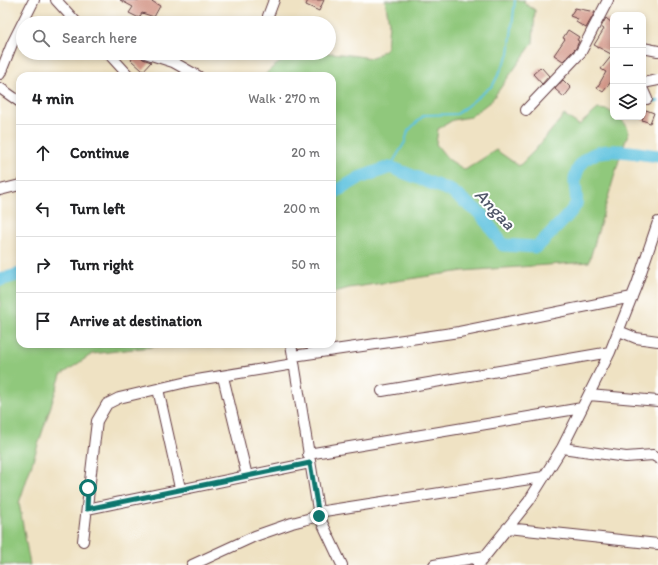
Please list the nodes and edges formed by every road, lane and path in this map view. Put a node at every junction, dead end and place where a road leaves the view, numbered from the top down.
1 (34, 0) edge
2 (56, 0) edge
3 (274, 0) edge
4 (608, 0) edge
5 (26, 16) edge
6 (71, 16) edge
7 (268, 16) dead end
8 (16, 36) edge
9 (646, 49) edge
10 (658, 51) edge
11 (114, 60) edge
12 (167, 60) edge
13 (125, 72) edge
14 (191, 72) edge
15 (0, 74) edge
16 (658, 80) edge
17 (646, 82) edge
18 (0, 88) edge
19 (16, 99) edge
20 (526, 110) dead end
21 (16, 186) edge
22 (0, 190) edge
23 (658, 222) edge
24 (632, 297) junction
25 (619, 331) junction
26 (658, 340) edge
27 (292, 348) edge
28 (610, 352) junction
29 (294, 360) junction
30 (222, 377) junction
31 (158, 389) junction
32 (382, 391) dead end
33 (589, 395) junction
34 (658, 401) edge
35 (582, 408) junction
36 (562, 448) junction
37 (309, 458) junction
38 (658, 458) edge
39 (247, 476) junction
40 (543, 477) junction
41 (180, 488) junction
42 (87, 509) junction
43 (318, 514) junction
44 (507, 528) junction
45 (83, 541) dead end
46 (658, 544) edge
47 (485, 556) junction
48 (192, 565) edge
49 (342, 565) edge
50 (434, 565) edge
51 (478, 565) edge

1 - 5 street
2 - 6 street
3 - 7 street
4 - 20 street
8 - 15 street
9 - 10 street
11 - 13 street
12 - 14 street
16 - 17 street
18 - 19 street
21 - 22 street
23 - 24 street
24 - 25 street
24 - 29 street
25 - 26 street
25 - 28 street
27 - 29 street
28 - 32 street
28 - 33 street
29 - 30 street
29 - 37 street
30 - 31 street
30 - 39 street
31 - 41 street
31 - 42 street
33 - 34 street
33 - 35 street
35 - 36 street
35 - 37 street
36 - 38 street
36 - 40 street
37 - 39 street
37 - 43 street
39 - 41 street
40 - 43 street
40 - 44 street
41 - 42 street
42 - 45 street
43 - 48 street
43 - 49 street
44 - 46 street
44 - 47 street
47 - 50 street
47 - 51 street

